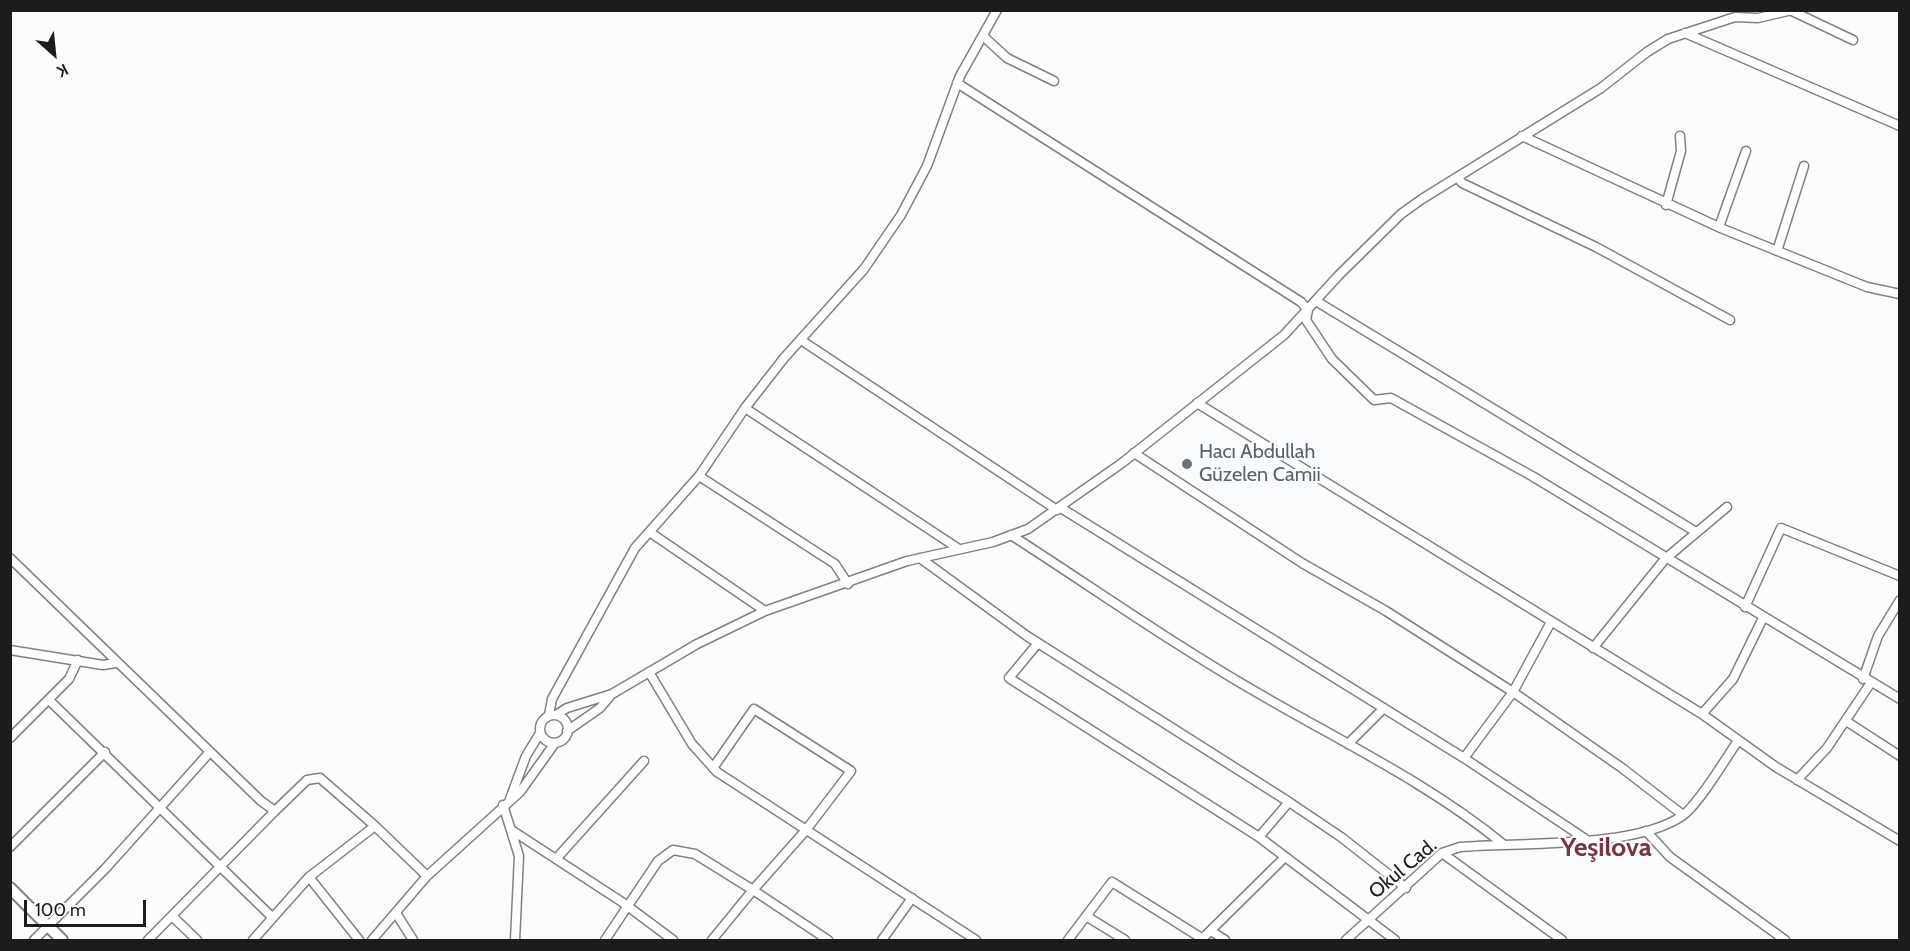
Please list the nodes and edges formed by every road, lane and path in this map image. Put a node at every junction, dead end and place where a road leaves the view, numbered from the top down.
1 (997, 10) edge
2 (1792, 11) edge
3 (1685, 33) junction
4 (983, 36) junction
5 (1853, 40) dead end
6 (1054, 81) dead end
7 (957, 83) junction
8 (1899, 126) edge
9 (1522, 136) junction
10 (1680, 136) dead end
11 (1746, 151) dead end
12 (1804, 166) dead end
13 (1457, 177) junction
14 (1666, 205) junction
15 (1719, 227) junction
16 (1777, 251) junction
17 (1899, 294) edge
18 (1316, 301) junction
19 (1308, 310) junction
20 (1730, 320) dead end
21 (801, 340) junction
22 (1197, 403) junction
23 (745, 408) junction
24 (1134, 453) junction
25 (699, 476) junction
26 (1727, 507) dead end
27 (1059, 509) junction
28 (1696, 532) junction
29 (651, 533) junction
30 (1011, 535) junction
31 (959, 549) junction
32 (10, 558) edge
33 (920, 558) junction
34 (1665, 559) junction
35 (1899, 576) edge
36 (848, 584) junction
37 (1899, 600) edge
38 (1745, 607) junction
39 (765, 611) junction
40 (1763, 618) junction
41 (1551, 622) junction
42 (1038, 643) junction
43 (1593, 648) junction
44 (10, 650) edge
45 (78, 660) junction
46 (116, 663) junction
47 (649, 672) junction
48 (1867, 681) junction
49 (1512, 692) junction
50 (612, 694) junction
51 (1899, 699) edge
52 (50, 700) junction
53 (1384, 708) junction
54 (1702, 714) junction
55 (553, 715) junction
56 (1846, 721) junction
57 (567, 731) junction
58 (540, 733) junction
59 (10, 738) edge
60 (1737, 742) junction
61 (555, 743) junction
62 (1348, 744) junction
63 (105, 752) junction
64 (209, 753) junction
65 (1899, 756) edge
66 (1464, 758) junction
67 (644, 761) dead end
68 (713, 768) junction
69 (1797, 780) junction
70 (507, 802) junction
71 (1289, 802) junction
72 (161, 806) junction
73 (275, 811) junction
74 (1683, 815) junction
75 (375, 826) junction
76 (806, 830) junction
77 (513, 831) junction
78 (1646, 831) junction
79 (1259, 837) junction
80 (1587, 840) junction
81 (1899, 842) edge
82 (1503, 844) junction
83 (10, 848) edge
84 (1442, 853) junction
85 (1284, 858) junction
86 (556, 859) junction
87 (222, 866) junction
88 (427, 876) junction
89 (309, 878) junction
90 (10, 888) edge
91 (1406, 888) junction
92 (753, 890) junction
93 (912, 898) junction
94 (627, 906) junction
95 (396, 913) junction
96 (172, 916) junction
97 (1086, 916) junction
98 (272, 917) junction
99 (1369, 920) junction
100 (49, 927) junction
101 (1211, 931) junction
102 (34, 940) edge
103 (62, 940) edge
104 (148, 940) edge
105 (197, 940) edge
106 (253, 940) edge
107 (359, 940) edge
108 (372, 940) edge
109 (413, 940) edge
110 (515, 940) edge
111 (605, 940) edge
112 (674, 940) edge
113 (712, 940) edge
114 (828, 940) edge
115 (882, 940) edge
116 (976, 940) edge
117 (1068, 940) edge
118 (1125, 940) edge
119 (1202, 940) edge
120 (1225, 940) edge
121 (1346, 940) edge
122 (1395, 940) edge
123 (1562, 940) edge
124 (1785, 940) edge

1 - 4 street
2 - 3 street
2 - 5 street
3 - 8 street
3 - 9 street
4 - 6 street
4 - 7 street
7 - 19 street
7 - 21 street
9 - 13 street
9 - 14 street
10 - 14 street
11 - 15 street
12 - 16 street
13 - 18 street
13 - 20 street
14 - 15 street
15 - 16 street
16 - 17 street
18 - 19 street
18 - 28 street
19 - 22 street
19 - 34 street
21 - 23 street
21 - 27 street
22 - 24 street
22 - 41 street
23 - 25 street
23 - 31 street
24 - 27 street
24 - 49 street
25 - 29 street
25 - 36 street
26 - 28 street
27 - 30 street
27 - 53 street
28 - 34 street
29 - 39 street
29 - 55 street
30 - 31 street
30 - 62 street
31 - 33 street
32 - 46 street
33 - 36 street
33 - 42 street
34 - 38 street
34 - 43 street
35 - 38 street
36 - 39 street
37 - 48 street
38 - 40 street
39 - 47 street
40 - 48 street
40 - 54 street
41 - 43 street
41 - 49 street
42 - 71 street
42 - 79 street
43 - 54 street
44 - 45 street
45 - 46 street
45 - 52 street
46 - 64 street
47 - 50 street
47 - 68 street
48 - 51 street
48 - 56 street
49 - 66 street
49 - 74 street
50 - 55 street
50 - 57 street
52 - 59 street
52 - 63 street
53 - 62 street
53 - 66 street
54 - 60 street
55 - 57 street
55 - 58 street
56 - 65 street
56 - 69 street
57 - 61 street
58 - 61 street
58 - 70 street
60 - 69 street
60 - 74 street
61 - 70 street
62 - 82 street
63 - 72 street
63 - 83 street
64 - 72 street
64 - 73 street
66 - 80 street
67 - 86 street
68 - 76 street
68 - 76 street
69 - 81 street
70 - 77 street
70 - 88 street
71 - 79 street
71 - 91 street
72 - 87 street
72 - 100 street
73 - 75 street
73 - 87 street
74 - 78 street, Okul Cad.
75 - 88 street
75 - 89 street
76 - 92 street
76 - 93 street
77 - 86 street
77 - 110 street
78 - 80 street, Okul Cad.
78 - 124 street
79 - 85 street
80 - 82 street, Okul Cad.
82 - 84 street, Okul Cad.
84 - 91 street, Okul Cad.
84 - 123 street
85 - 99 street
85 - 101 street
86 - 94 street
87 - 96 street
87 - 98 street
88 - 95 street
89 - 98 street
89 - 107 street
90 - 100 street
91 - 99 street, Okul Cad.
92 - 94 street
92 - 113 street
92 - 114 street
93 - 115 street
93 - 116 street
94 - 111 street
94 - 112 street
95 - 108 street
95 - 109 street
96 - 104 street
96 - 105 street
97 - 117 street
97 - 118 street
97 - 119 street
98 - 106 street
99 - 121 street, Okul Cad.
99 - 122 street
100 - 102 street
100 - 103 street
101 - 119 street
101 - 120 street

